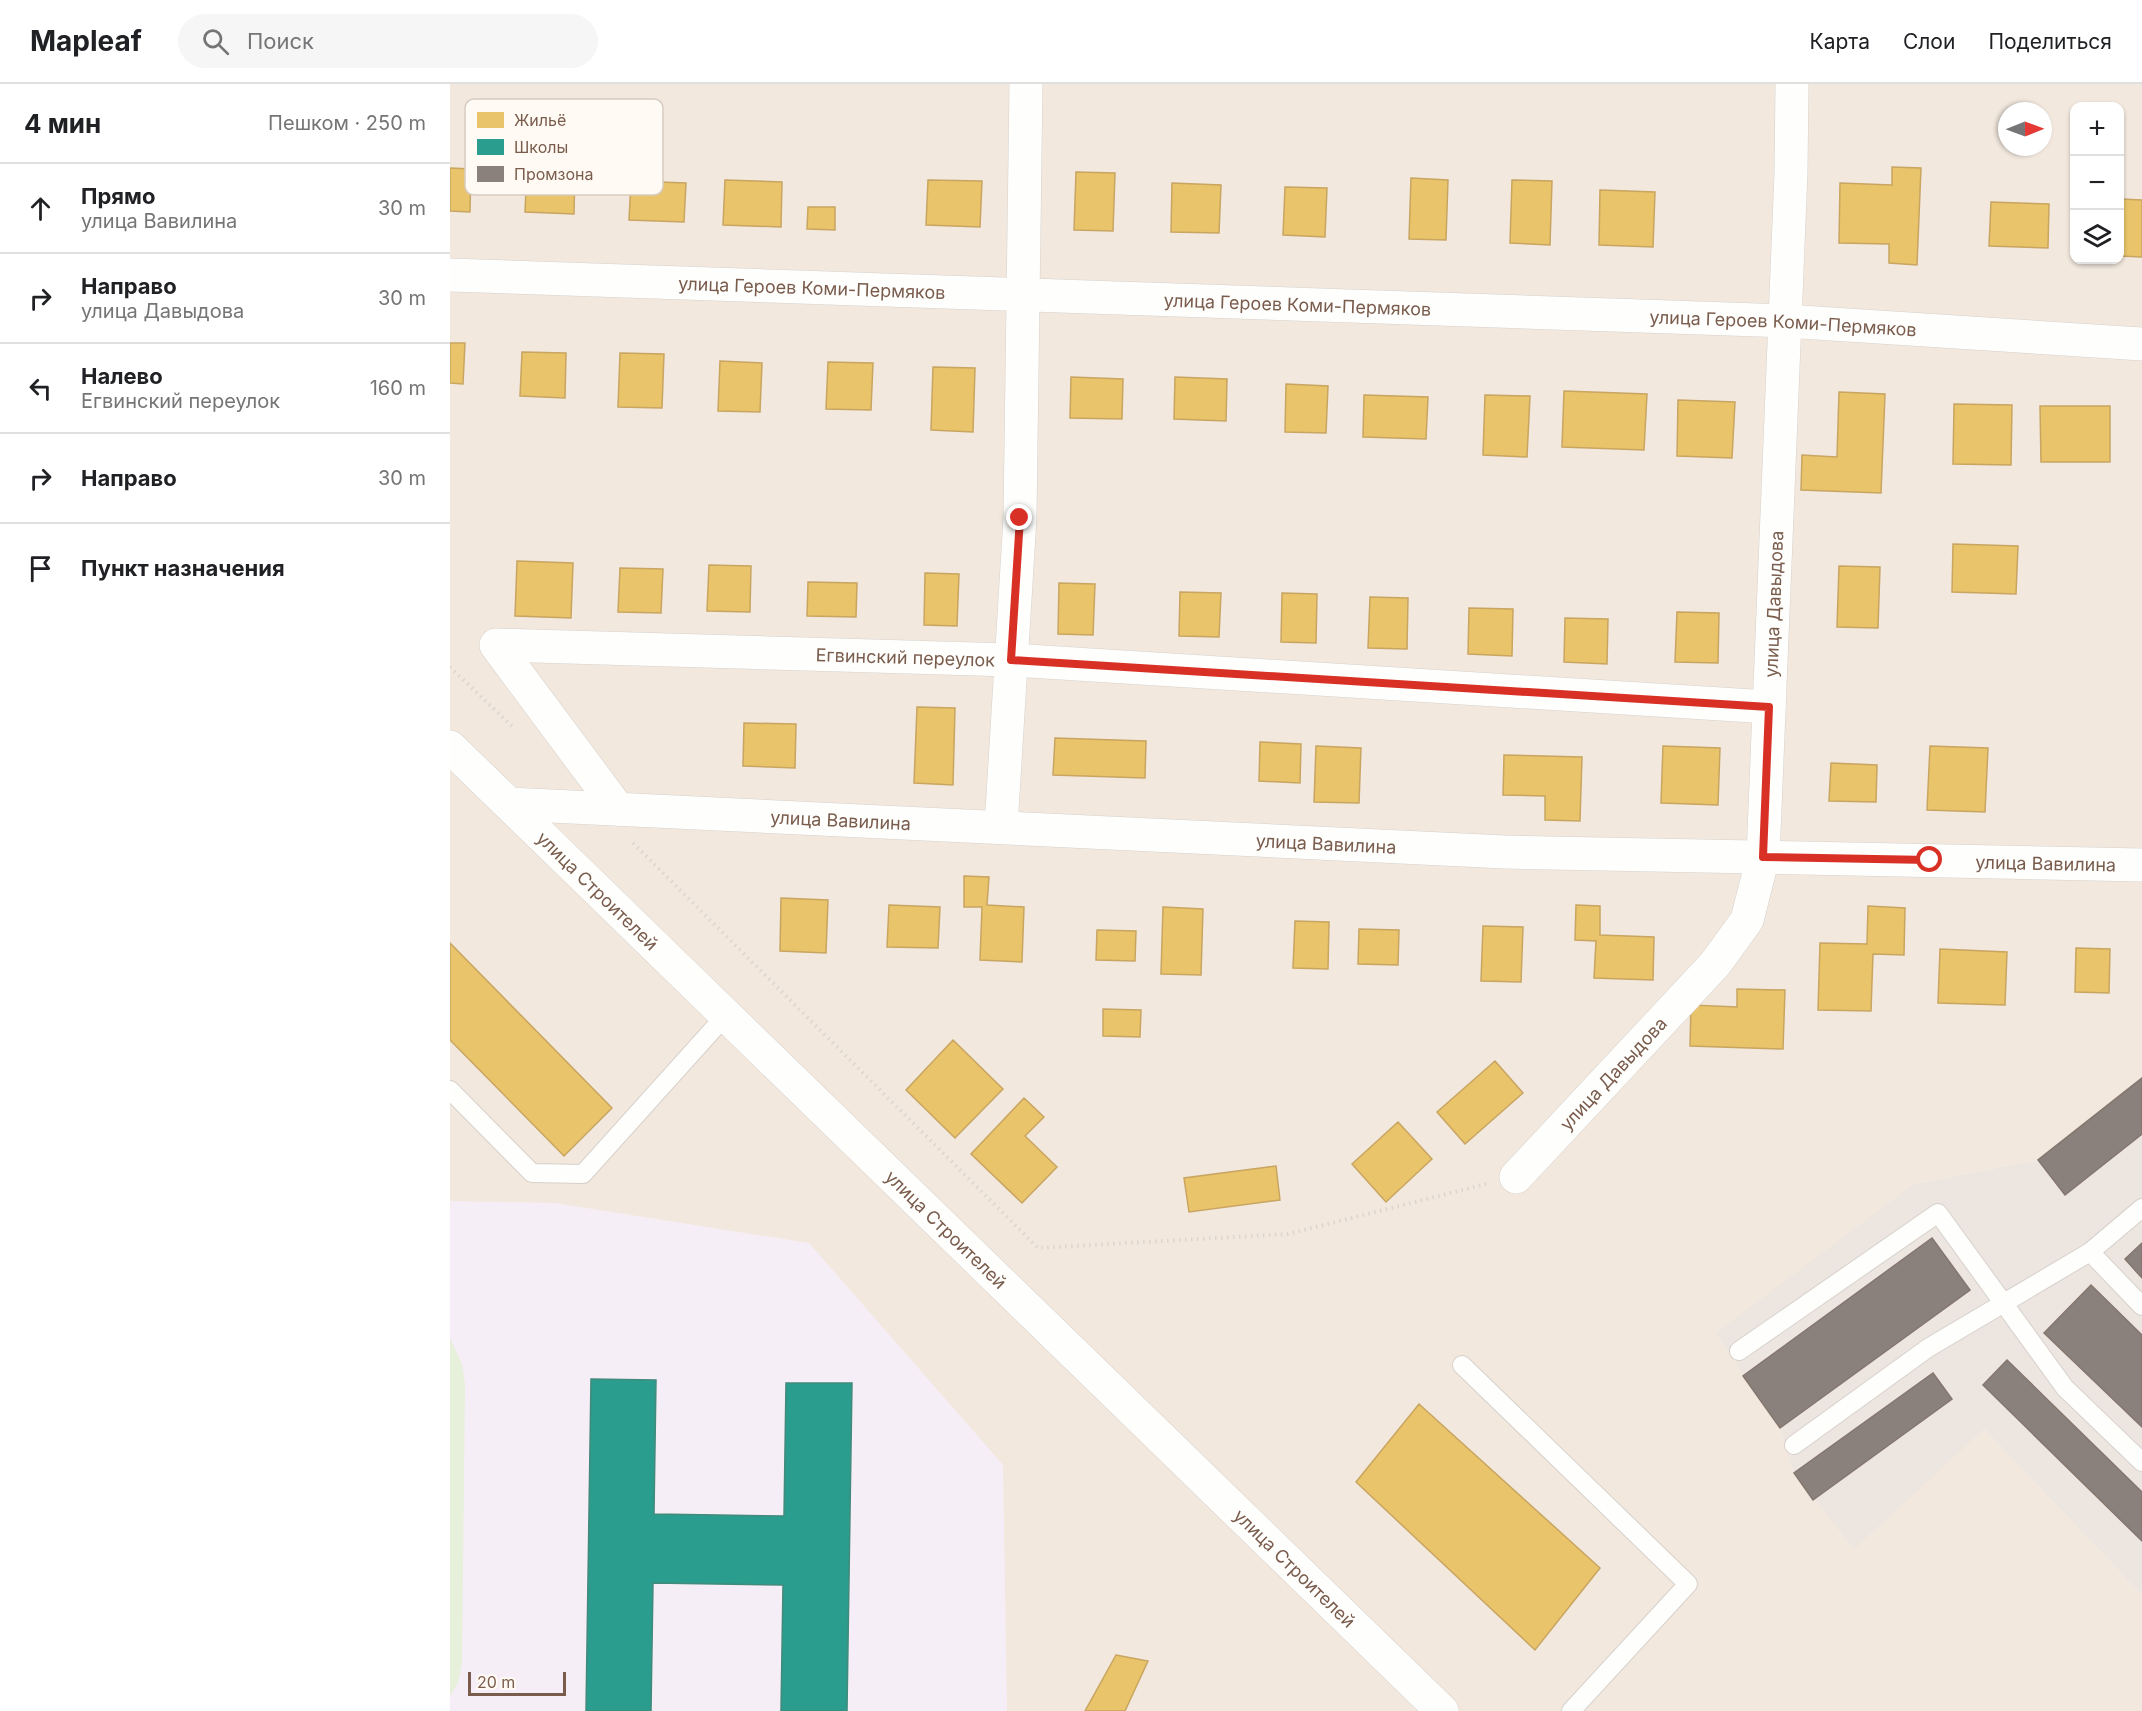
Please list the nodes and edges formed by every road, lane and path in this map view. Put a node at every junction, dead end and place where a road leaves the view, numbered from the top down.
1 (1026, 84) edge
2 (1791, 84) edge
3 (450, 274) edge
4 (1022, 294) junction
5 (1785, 321) junction
6 (2142, 344) edge
7 (1011, 660) junction
8 (450, 667) edge
9 (1769, 707) junction
10 (516, 730) dead end
11 (450, 747) edge
12 (509, 804) junction
13 (608, 808) junction
14 (1001, 827) junction
15 (1763, 857) junction
16 (2142, 865) edge
17 (726, 1015) junction
18 (450, 1090) edge
19 (1516, 1177) joint
20 (2142, 1208) edge
21 (2090, 1252) junction
22 (2004, 1303) junction
23 (2142, 1306) edge
24 (1739, 1352) dead end
25 (1462, 1365) dead end
26 (1794, 1445) dead end
27 (2142, 1462) edge
28 (1442, 1711) edge
29 (1571, 1711) edge

1 - 4 street
2 - 5 street, улица Давыдова
3 - 4 street, улица Героев Коми-Пермяков
4 - 5 street, улица Героев Коми-Пермяков
4 - 7 street
5 - 6 street, улица Героев Коми-Пермяков
5 - 9 street, улица Давыдова
7 - 9 street, Егвинский переулок
7 - 13 street, Егвинский переулок
7 - 14 street
8 - 10 path
9 - 15 street, улица Давыдова
11 - 12 street, улица Строителей
12 - 13 street, улица Вавилина
12 - 17 street, улица Строителей
13 - 14 street, улица Вавилина
13 - 19 path
14 - 15 street, улица Вавилина
15 - 16 street, улица Вавилина
15 - 19 street, улица Давыдова
17 - 18 lane
17 - 28 street, улица Строителей
20 - 21 lane
21 - 22 lane
21 - 23 lane
22 - 24 lane
22 - 26 lane
22 - 27 lane
25 - 29 lane

